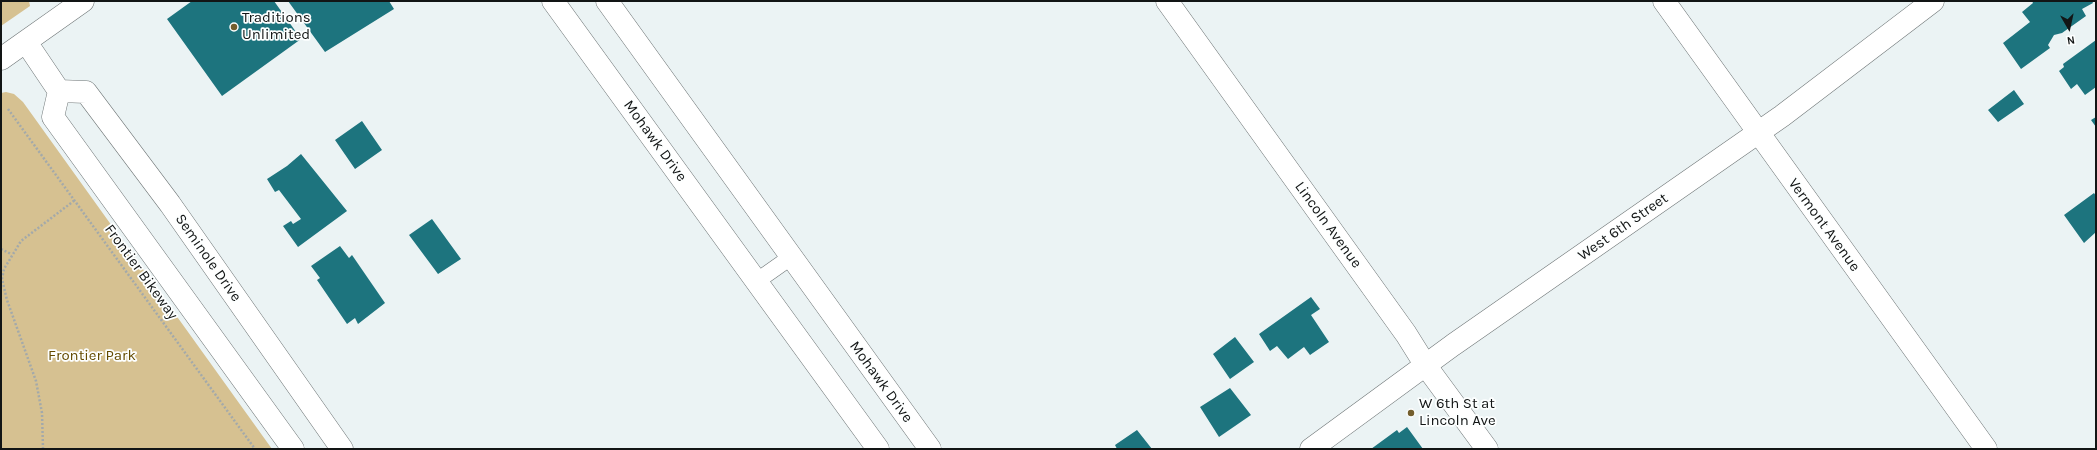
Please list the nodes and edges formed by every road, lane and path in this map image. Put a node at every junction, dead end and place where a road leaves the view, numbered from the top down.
1 (83, 1) edge
2 (553, 1) edge
3 (607, 1) edge
4 (1167, 1) edge
5 (1664, 1) edge
6 (1933, 1) edge
7 (26, 42) junction
8 (1, 59) edge
9 (59, 91) junction
10 (8, 109) dead end
11 (1758, 133) junction
12 (75, 200) junction
13 (1, 249) edge
14 (11, 254) junction
15 (790, 257) junction
16 (757, 281) junction
17 (1426, 366) junction
18 (43, 449) edge
19 (255, 449) edge
20 (292, 449) edge
21 (342, 449) edge
22 (878, 449) edge
23 (930, 449) edge
24 (1311, 449) edge
25 (1487, 449) edge
26 (1986, 449) edge

1 - 7 street
2 - 16 street, Mohawk Drive
3 - 15 street, Mohawk Drive
4 - 17 street, Lincoln Avenue
5 - 11 street, Vermont Avenue
6 - 11 street, West 6th Street
7 - 8 street
7 - 9 street
9 - 20 street
9 - 21 street, Seminole Drive
10 - 12 path, Frontier Bikeway
11 - 17 street, West 6th Street
11 - 26 street, Vermont Avenue
12 - 14 path
12 - 19 path, Frontier Bikeway
13 - 14 path
14 - 18 path
15 - 16 lane
15 - 23 street, Mohawk Drive
16 - 22 street, Mohawk Drive
17 - 24 street, West 6th Street
17 - 25 street, Lincoln Avenue

